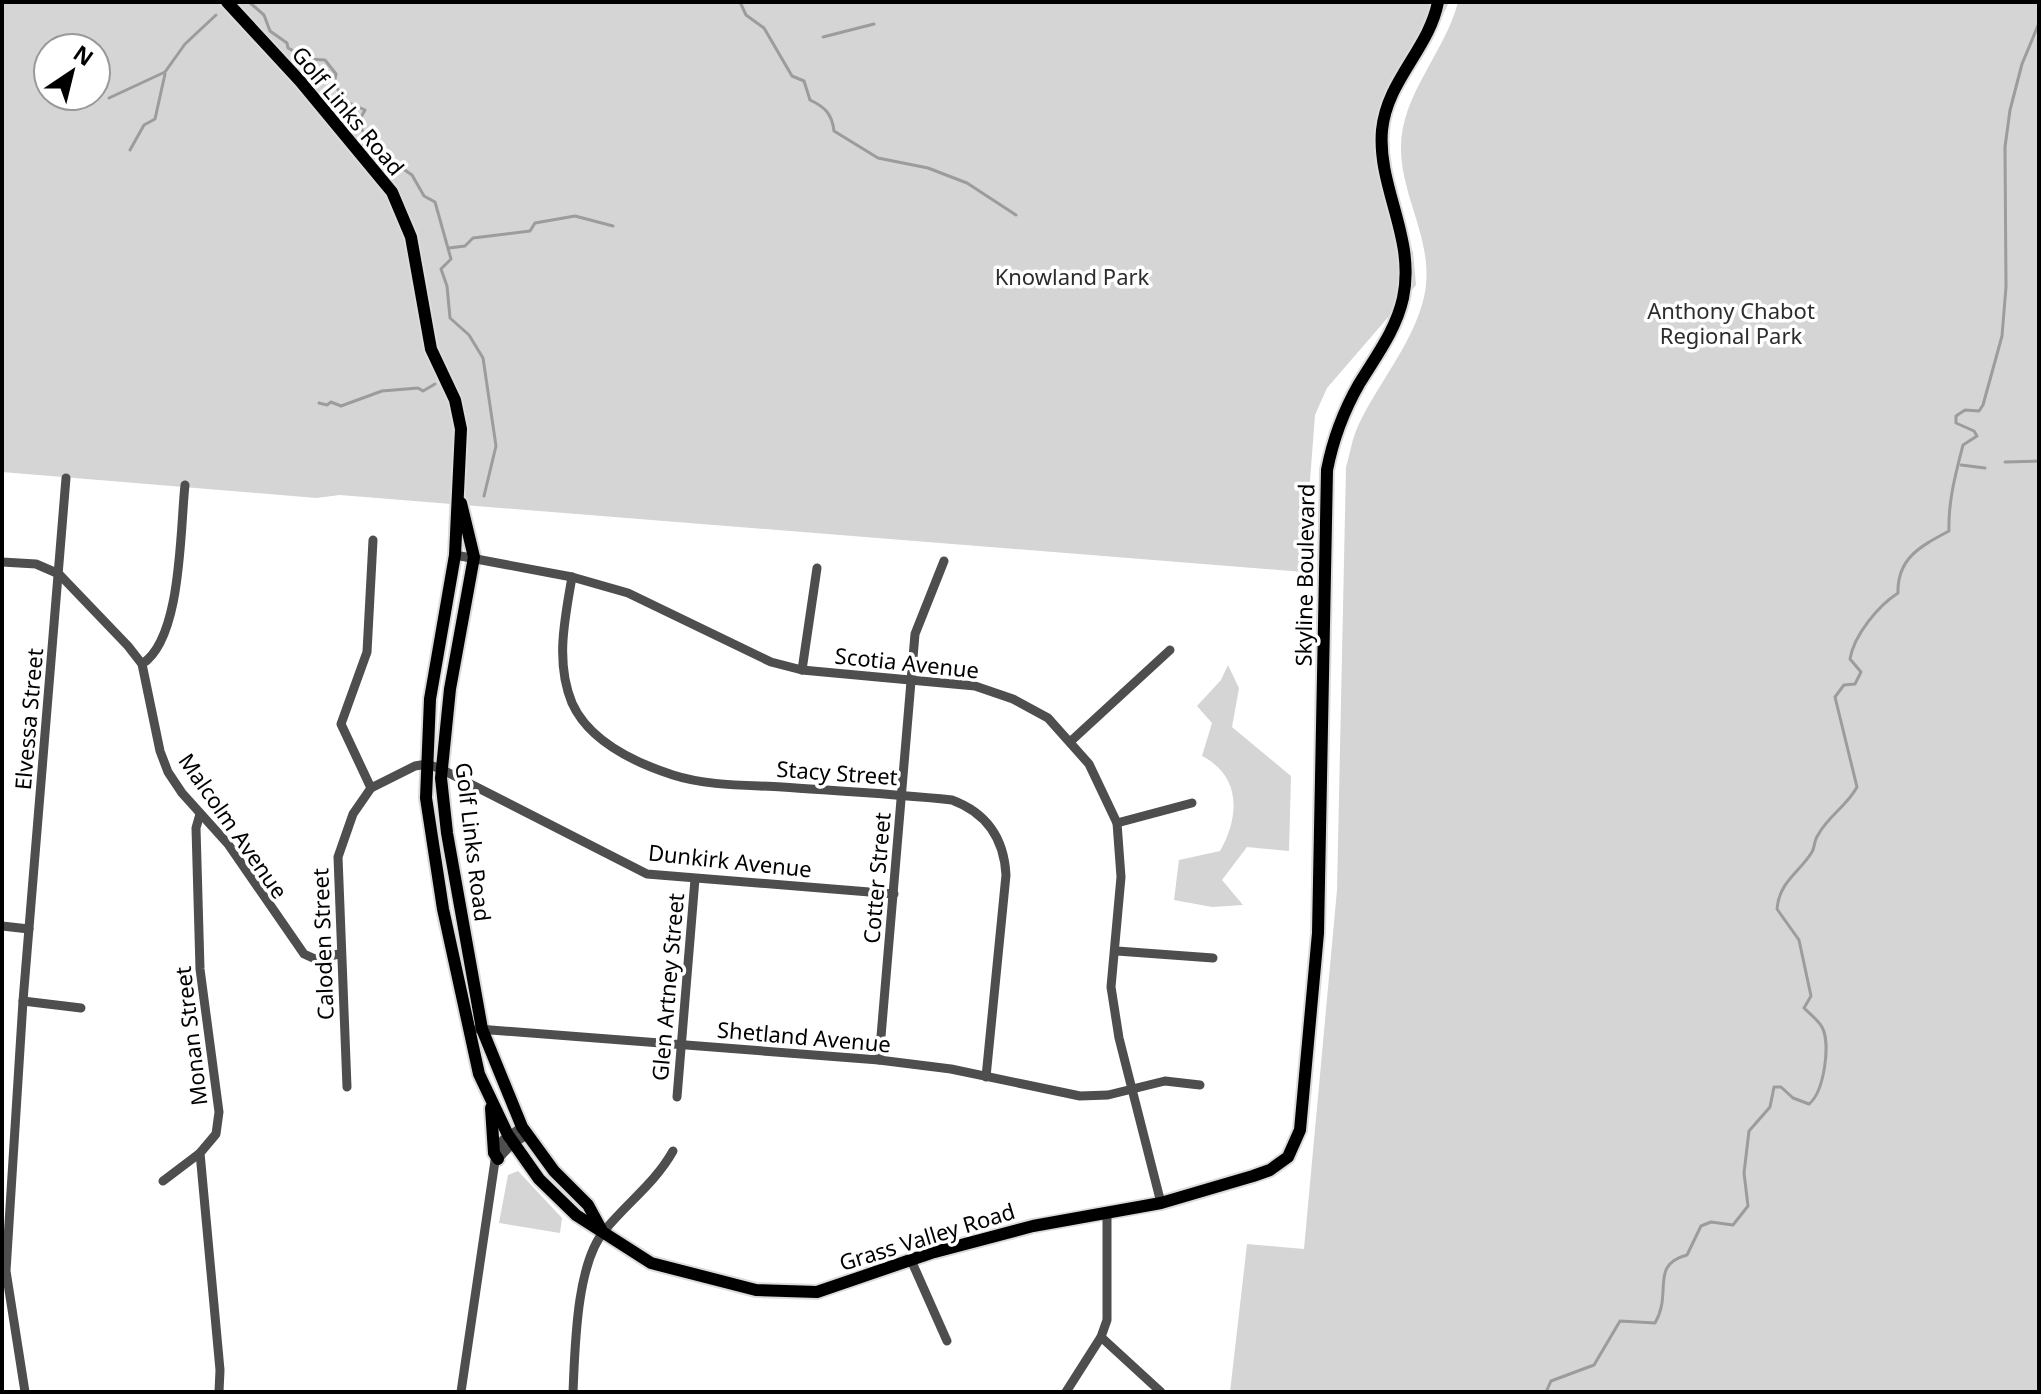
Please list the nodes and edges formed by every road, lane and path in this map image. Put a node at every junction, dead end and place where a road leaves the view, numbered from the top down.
1 (227, 2) edge
2 (1438, 2) edge
3 (66, 478) dead end
4 (185, 485) dead end
5 (458, 492) junction
6 (373, 540) dead end
7 (455, 555) junction
8 (474, 557) junction
9 (944, 561) dead end
10 (2, 562) edge
11 (817, 568) dead end
12 (59, 574) junction
13 (572, 577) junction
14 (1170, 650) dead end
15 (142, 664) junction
16 (802, 670) junction
17 (911, 679) junction
18 (1071, 741) junction
19 (427, 764) junction
20 (441, 769) junction
21 (371, 788) junction
22 (902, 795) junction
23 (1192, 803) dead end
24 (200, 814) junction
25 (1117, 823) junction
26 (695, 879) junction
27 (894, 894) junction
28 (2, 926) edge
29 (29, 929) junction
30 (1117, 951) junction
31 (339, 954) junction
32 (1213, 958) dead end
33 (23, 1001) junction
34 (81, 1008) dead end
35 (482, 1029) junction
36 (468, 1030) junction
37 (681, 1045) junction
38 (879, 1060) junction
39 (986, 1077) junction
40 (1200, 1085) dead end
41 (347, 1087) dead end
42 (1133, 1089) junction
43 (677, 1097) dead end
44 (491, 1105) junction
45 (525, 1131) junction
46 (511, 1139) junction
47 (673, 1151) dead end
48 (200, 1153) junction
49 (498, 1159) junction
50 (1270, 1170) joint
51 (163, 1181) dead end
52 (1161, 1203) junction
53 (1107, 1213) junction
54 (603, 1231) junction
55 (911, 1260) junction
56 (4, 1271) edge
57 (1101, 1337) junction
58 (947, 1341) dead end
59 (25, 1392) edge
60 (219, 1392) edge
61 (461, 1392) edge
62 (573, 1392) edge
63 (1066, 1392) edge
64 (1161, 1392) edge

1 - 5 main road, Golf Links Road
2 - 50 main road, Skyline Boulevard
3 - 12 street, Elvessa Street
4 - 15 street
5 - 7 main road, Golf Links Road
5 - 8 main road, Golf Links Road
6 - 21 street
7 - 8 street, Scotia Avenue
7 - 19 main road, Golf Links Road
8 - 13 street, Scotia Avenue
8 - 20 main road, Golf Links Road
9 - 17 street, Cotter Street
10 - 12 street
11 - 16 street
12 - 15 street
12 - 29 street, Elvessa Street
13 - 16 street, Scotia Avenue
13 - 22 street, Stacy Street
14 - 18 street
15 - 24 street, Malcolm Avenue
16 - 17 street, Scotia Avenue
17 - 18 street, Scotia Avenue
17 - 22 street, Cotter Street
18 - 25 street, Scotia Avenue
19 - 20 street
19 - 21 street
19 - 36 main road, Golf Links Road
20 - 26 street, Dunkirk Avenue
20 - 35 main road, Golf Links Road
21 - 31 street, Caloden Street
22 - 27 street, Cotter Street
22 - 39 street, Stacy Street
23 - 25 street
24 - 31 street, Malcolm Avenue
24 - 48 street, Monan Street
25 - 30 street, Scotia Avenue
26 - 27 street, Dunkirk Avenue
26 - 37 street, Glen Artney Street
27 - 38 street, Cotter Street
28 - 29 street
29 - 33 street, Elvessa Street
30 - 32 street
30 - 42 street, Scotia Avenue
31 - 41 street, Caloden Street
33 - 34 street
33 - 56 street, Elvessa Street
35 - 36 street, Shetland Avenue
35 - 37 street, Shetland Avenue
35 - 45 main road, Golf Links Road
36 - 44 main road, Golf Links Road
37 - 38 street, Shetland Avenue
37 - 43 street, Glen Artney Street
38 - 39 street, Shetland Avenue
39 - 42 street, Shetland Avenue
40 - 42 street, Shetland Avenue
42 - 52 street, Scotia Avenue
44 - 46 main road, Golf Links Road
44 - 49 main road
45 - 46 street
45 - 54 main road, Grass Valley Road
46 - 49 street
46 - 54 main road, Grass Valley Road
47 - 54 street
48 - 51 street
48 - 60 street
49 - 61 street
50 - 52 main road, Grass Valley Road
52 - 53 main road, Grass Valley Road
53 - 55 main road, Grass Valley Road
53 - 57 street
54 - 55 main road, Grass Valley Road
54 - 62 street
55 - 58 street
56 - 59 street, Elvessa Street
57 - 63 street
57 - 64 street

